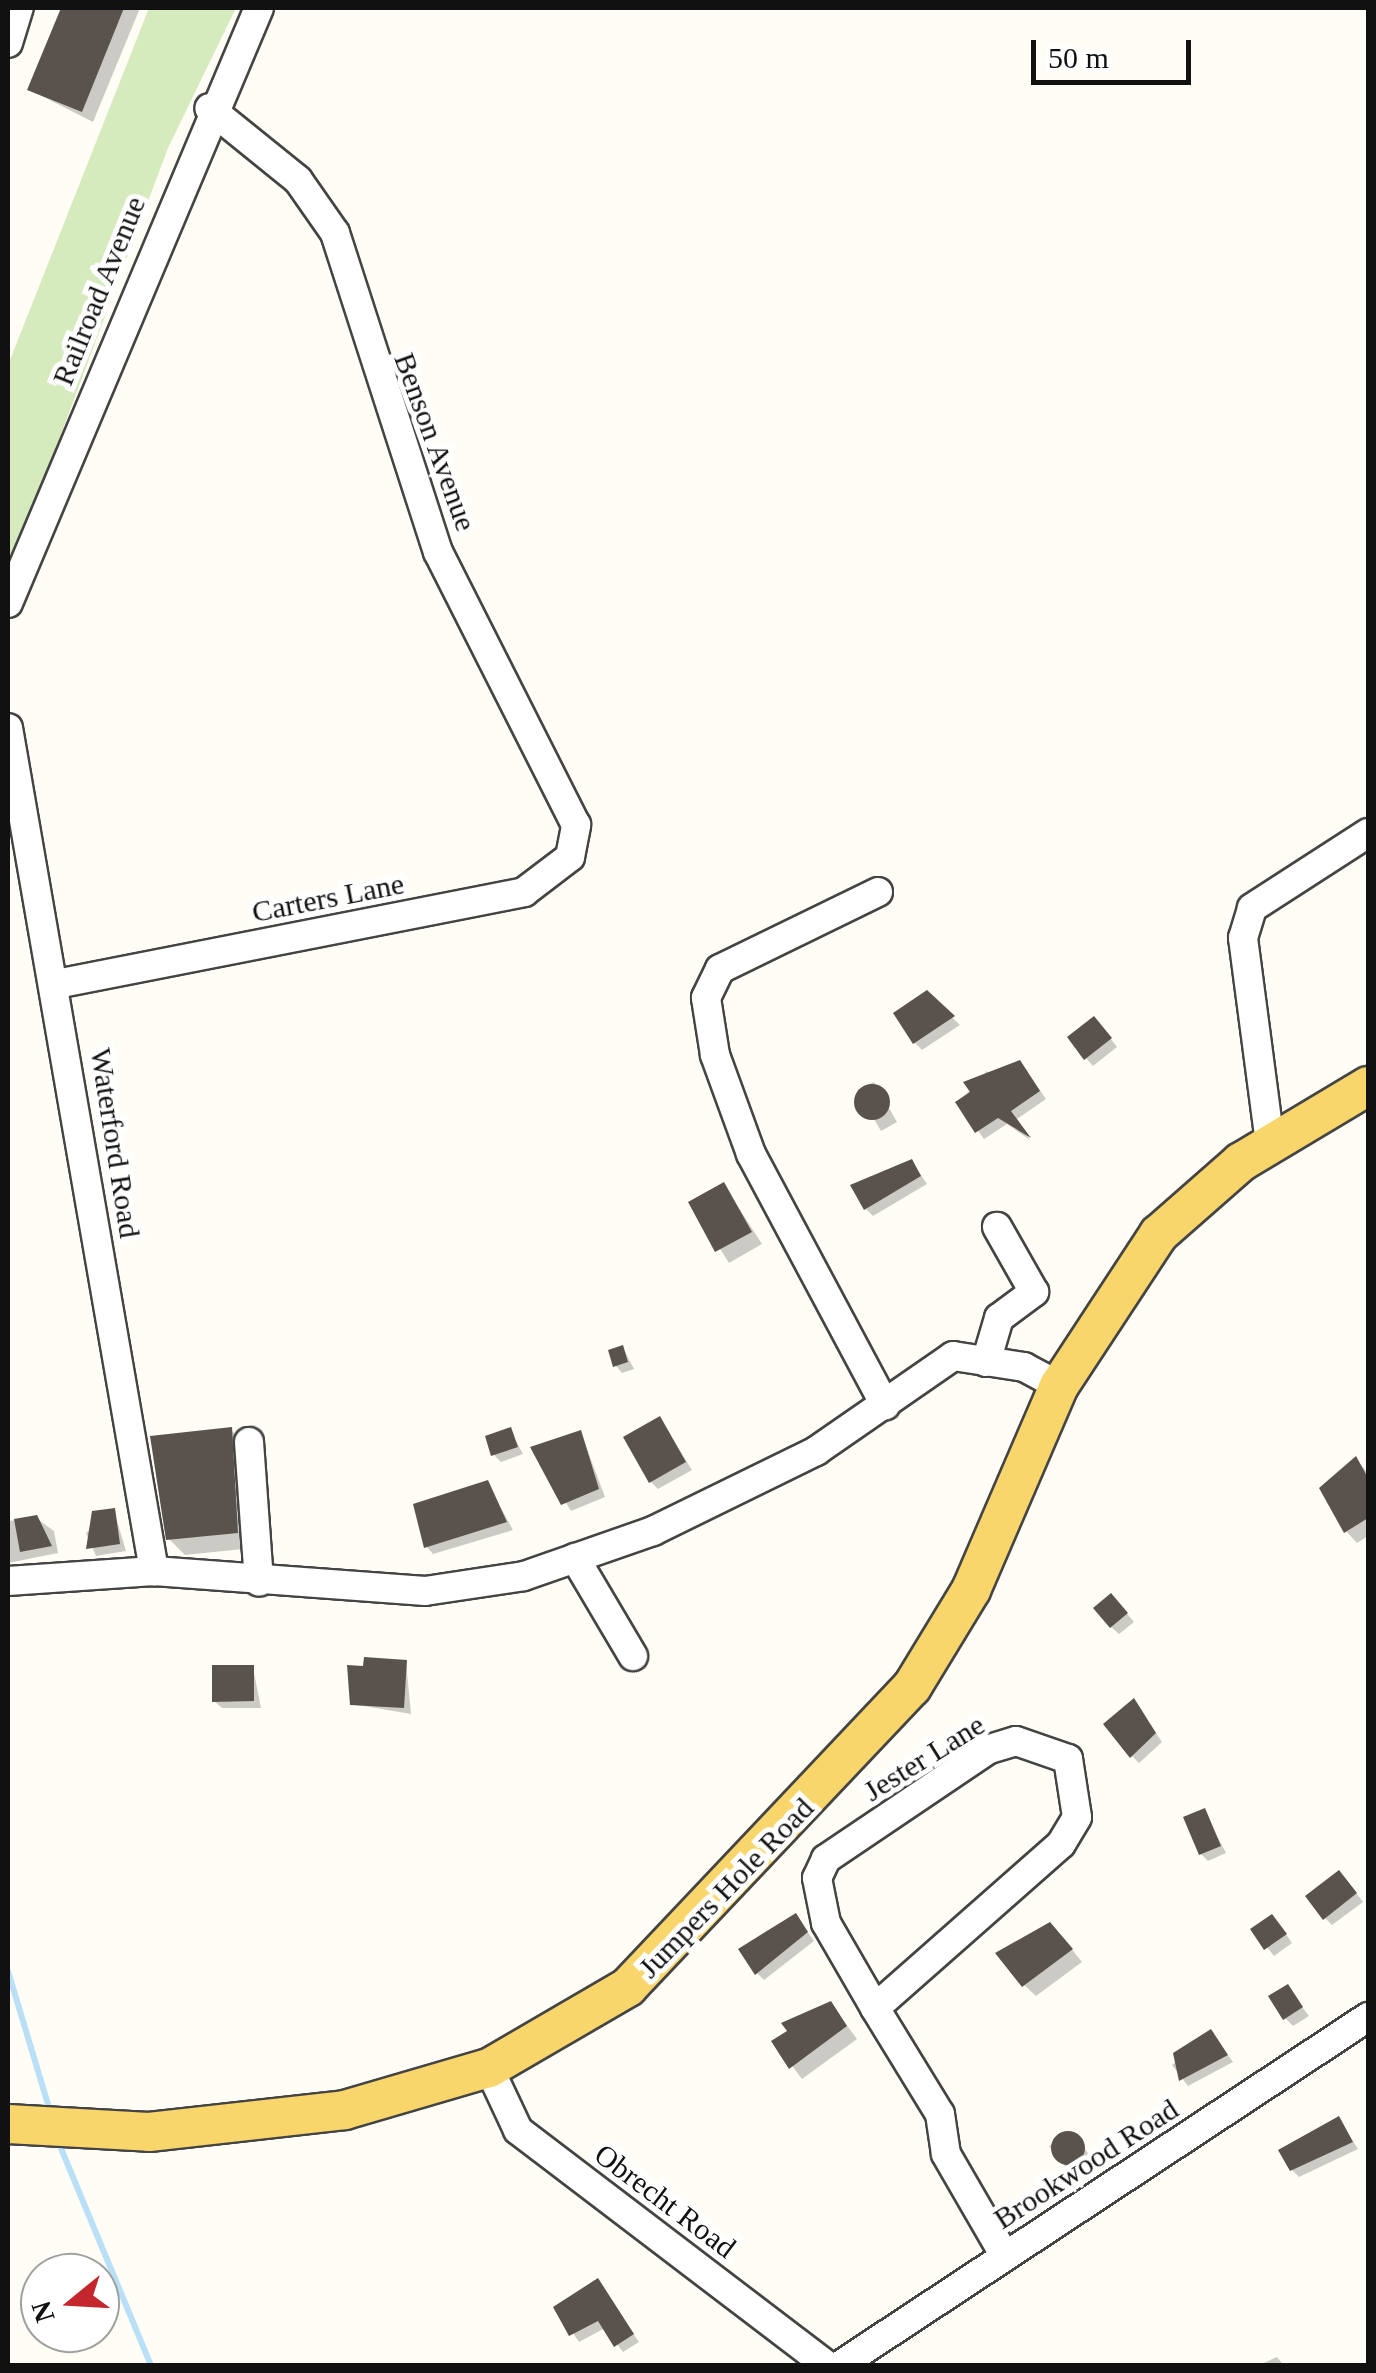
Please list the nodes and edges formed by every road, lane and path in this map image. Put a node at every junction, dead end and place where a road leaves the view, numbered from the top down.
1 (19, 8) edge
2 (258, 8) edge
3 (8, 42) edge
4 (209, 108) junction
5 (8, 603) edge
6 (8, 728) edge
7 (576, 824) joint
8 (1368, 833) edge
9 (878, 892) dead end
10 (56, 984) junction
11 (1368, 1086) edge
12 (1270, 1143) junction
13 (996, 1226) dead end
14 (986, 1362) junction
15 (1059, 1386) junction
16 (885, 1405) junction
17 (249, 1442) dead end
18 (575, 1558) junction
19 (154, 1571) junction
20 (8, 1580) edge
21 (259, 1582) junction
22 (633, 1656) dead end
23 (876, 2008) junction
24 (1361, 2032) edge
25 (489, 2068) junction
26 (8, 2124) edge
27 (1005, 2256) junction
28 (828, 2366) edge
29 (839, 2366) edge

1 - 3 street
2 - 4 street, Railroad Avenue
4 - 5 street, Railroad Avenue
4 - 7 street, Benson Avenue
6 - 10 street, Waterford Road
7 - 10 street, Carters Lane
8 - 12 street
9 - 16 street
10 - 19 street, Waterford Road
11 - 12 main road, Jumpers Hole Road
12 - 15 main road, Jumpers Hole Road
13 - 14 street
14 - 15 street
14 - 16 street
15 - 25 main road, Jumpers Hole Road
16 - 18 street
17 - 21 street
18 - 21 street
18 - 22 street
19 - 20 street
19 - 21 street
23 - 23 street, Jester Lane
23 - 27 street, Jester Lane
24 - 27 street, Brookwood Road
25 - 26 main road, Jumpers Hole Road
25 - 28 street, Obrecht Road
27 - 29 street, Brookwood Road

